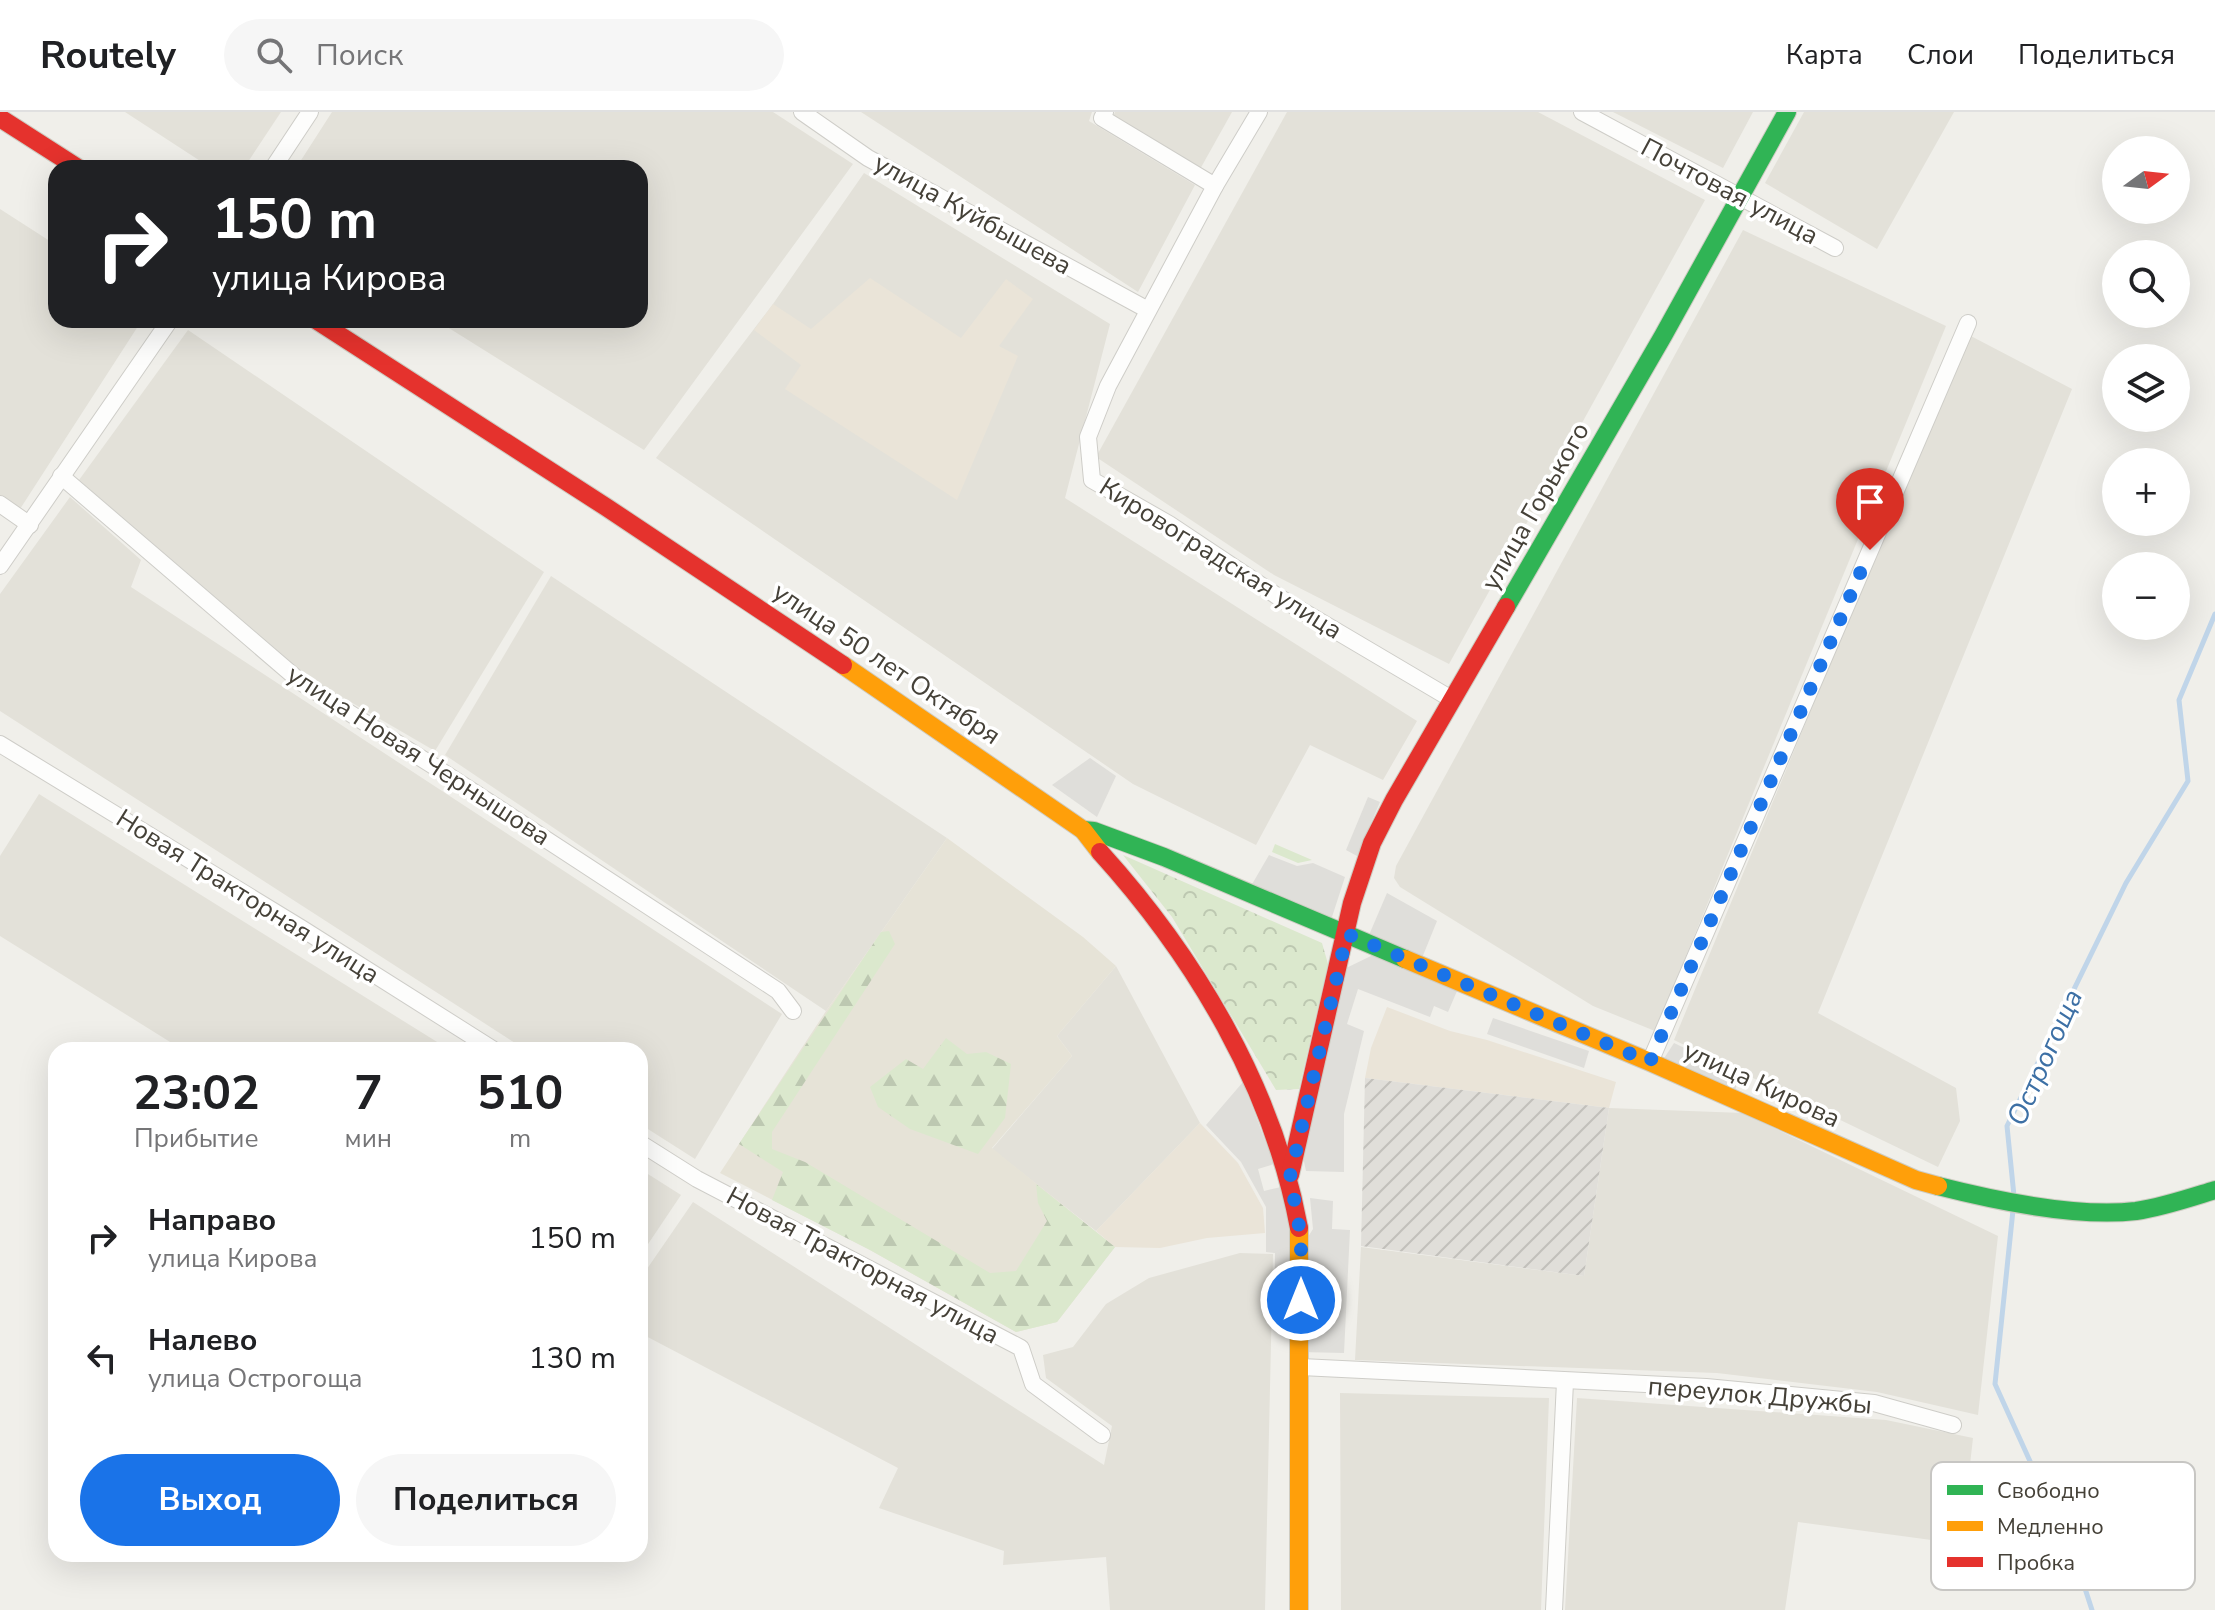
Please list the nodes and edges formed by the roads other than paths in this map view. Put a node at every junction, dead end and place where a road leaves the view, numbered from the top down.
1 (310, 112) edge
2 (802, 112) edge
3 (1105, 112) edge
4 (1259, 112) edge
5 (1582, 112) edge
6 (1787, 112) edge
7 (0, 118) edge
8 (66, 160) edge
9 (278, 160) edge
10 (1215, 186) junction
11 (1741, 196) junction
12 (1835, 248) dead end
13 (1148, 310) junction
14 (1968, 323) dead end
15 (164, 328) edge
16 (329, 328) edge
17 (61, 476) junction
18 (0, 504) edge
19 (30, 525) junction
20 (0, 566) edge
21 (1453, 700) junction
22 (0, 744) edge
23 (1083, 830) junction
24 (1347, 934) junction
25 (793, 1011) dead end
26 (481, 1042) edge
27 (1650, 1062) junction
28 (648, 1148) edge
29 (1290, 1177) junction
30 (2215, 1190) edge
31 (1301, 1367) junction
32 (1565, 1382) junction
33 (1953, 1425) dead end
34 (1102, 1435) dead end
35 (1299, 1610) edge
36 (1554, 1610) edge

1 - 9 street
2 - 13 street, улица Куйбышева
3 - 10 street
4 - 10 street, Кировоградская улица
5 - 11 street, Почтовая улица
6 - 11 main road, улица Горького
7 - 8 main road
10 - 13 street, Кировоградская улица
11 - 12 street, Почтовая улица
11 - 21 main road, улица Горького
13 - 21 street, Кировоградская улица
14 - 27 street
15 - 17 street
16 - 23 main road, улица 50 лет Октября
17 - 19 street
17 - 25 street, улица Новая Чернышова
18 - 19 street
19 - 20 street
21 - 24 main road, улица Горького
22 - 26 street, Новая Тракторная улица
23 - 24 main road, улица Кирова
23 - 29 main road, улица 50 лет Октября
24 - 27 main road, улица Кирова
24 - 29 main road, улица 50 лет Октября
27 - 30 main road, улица Кирова
28 - 34 street, Новая Тракторная улица
29 - 31 main road, улица 50 лет Октября
31 - 32 street, переулок Дружбы
31 - 35 main road, улица 50 лет Октября
32 - 33 street, переулок Дружбы
32 - 36 street

